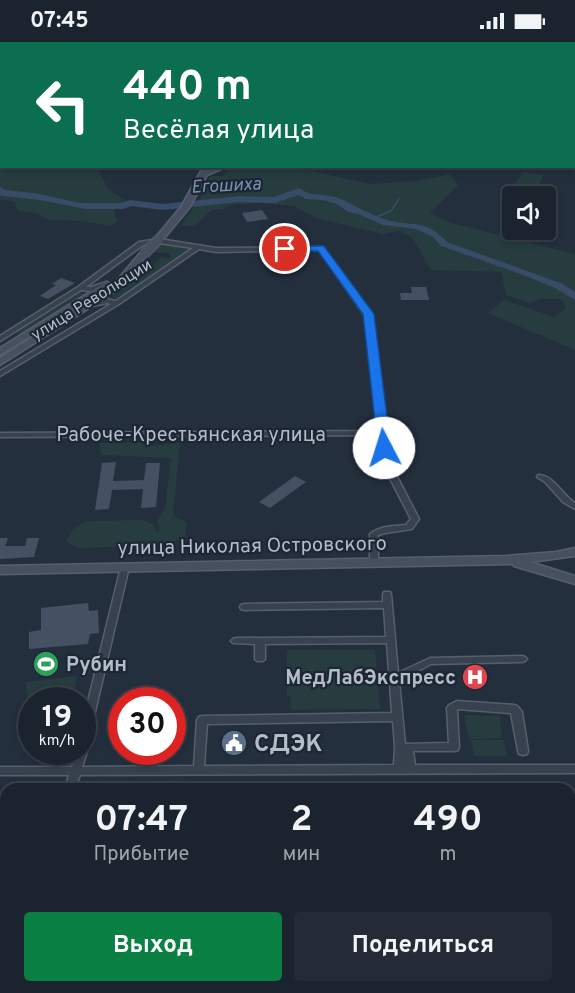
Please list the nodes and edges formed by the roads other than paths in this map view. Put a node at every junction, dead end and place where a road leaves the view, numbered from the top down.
1 (202, 170) edge
2 (197, 248) junction
3 (112, 286) junction
4 (83, 289) junction
5 (81, 301) junction
6 (114, 302) junction
7 (93, 304) junction
8 (0, 339) edge
9 (0, 352) edge
10 (0, 362) edge
11 (0, 374) edge
12 (382, 433) junction
13 (0, 435) edge
14 (542, 477) dead end
15 (575, 506) edge
16 (575, 552) edge
17 (506, 560) junction
18 (374, 562) junction
19 (125, 567) junction
20 (0, 570) edge
21 (575, 580) edge
22 (387, 594) dead end
23 (388, 605) junction
24 (244, 607) dead end
25 (391, 640) junction
26 (236, 641) dead end
27 (260, 641) junction
28 (260, 659) dead end
29 (522, 660) dead end
30 (394, 679) junction
31 (96, 690) edge
32 (398, 717) junction
33 (523, 751) dead end
34 (78, 765) edge
35 (404, 768) junction
36 (199, 769) junction
37 (575, 769) edge
38 (0, 771) edge
39 (76, 771) junction
40 (72, 783) edge

1 - 3 main road, улица Революции, bridge
2 - 4 street
2 - 6 street, улица Революции
2 - 12 street
3 - 4 street
3 - 5 main road, улица Революции
3 - 6 street
3 - 7 main road, улица Революции
4 - 5 street
4 - 8 street
5 - 9 main road, улица Революции
6 - 7 street
6 - 11 street, улица Революции
7 - 10 main road, улица Революции
12 - 13 street, Рабоче-Крестьянская улица
12 - 18 street
14 - 15 street
16 - 17 main road, улица Николая Островского
17 - 18 main road, улица Николая Островского
17 - 21 main road, улица Николая Островского
18 - 19 main road, улица Николая Островского
19 - 20 main road, улица Николая Островского
19 - 31 street
22 - 23 street
23 - 24 street
23 - 25 street
25 - 27 street
25 - 30 street
26 - 27 street
27 - 28 street
29 - 30 street
30 - 32 street
32 - 35 street
32 - 36 street
33 - 35 street
34 - 39 street
35 - 36 street
35 - 37 street
36 - 39 street
38 - 39 street
39 - 40 street

